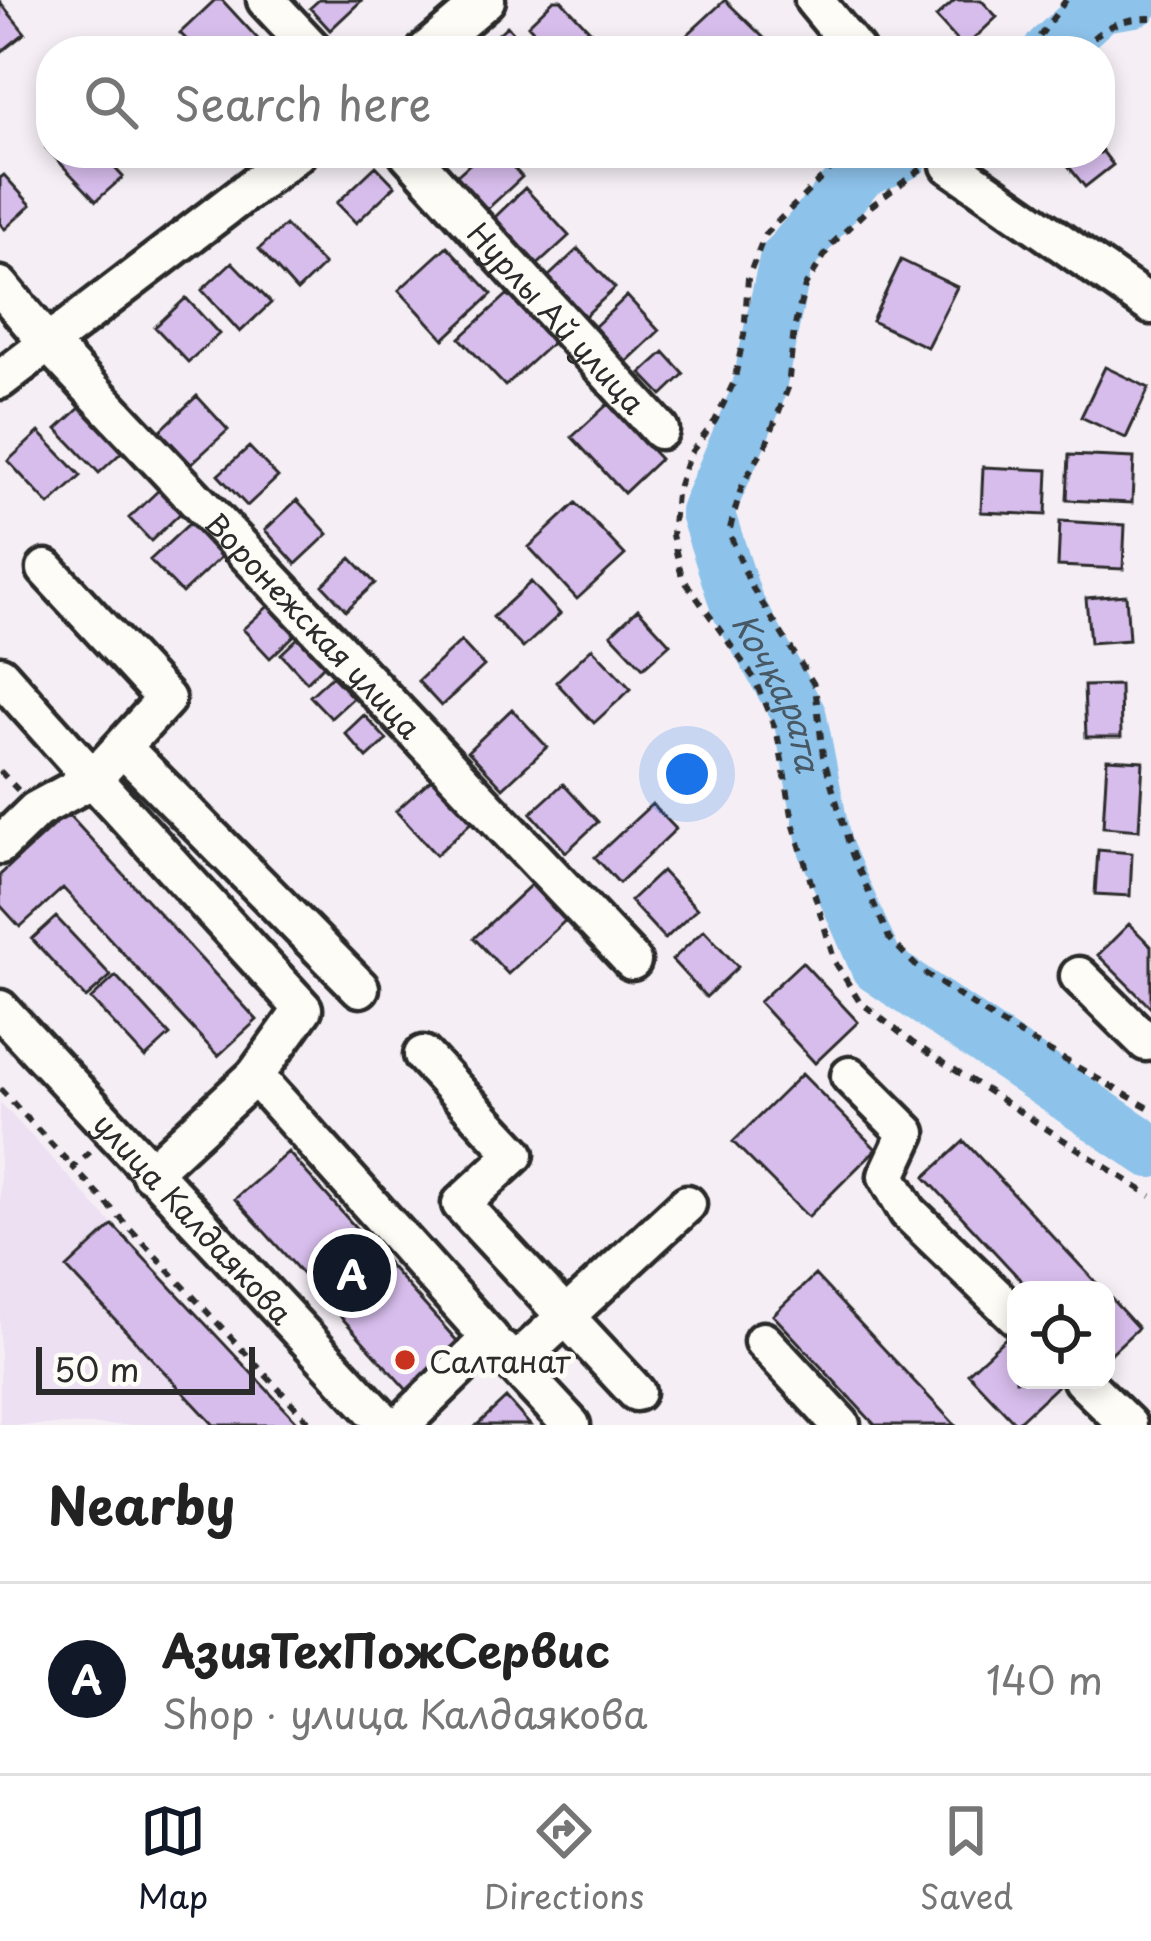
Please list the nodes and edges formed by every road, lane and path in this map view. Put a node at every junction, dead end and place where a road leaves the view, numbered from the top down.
1 (266, 0) edge
2 (486, 0) edge
3 (814, 0) edge
4 (1066, 0) edge
5 (1151, 19) edge
6 (300, 36) edge
7 (444, 36) edge
8 (844, 36) edge
9 (1040, 36) edge
10 (1092, 36) edge
11 (277, 168) edge
12 (422, 168) edge
13 (832, 168) edge
14 (924, 168) edge
15 (964, 168) edge
16 (0, 286) edge
17 (1151, 305) edge
18 (46, 341) junction
19 (0, 380) edge
20 (660, 430) dead end
21 (46, 569) dead end
22 (0, 676) edge
23 (124, 749) junction
24 (94, 778) junction
25 (0, 845) edge
26 (632, 961) dead end
27 (1079, 976) dead end
28 (360, 988) dead end
29 (0, 1009) edge
30 (1151, 1039) edge
31 (423, 1055) dead end
32 (254, 1076) junction
33 (850, 1076) dead end
34 (0, 1089) edge
35 (1151, 1108) edge
36 (112, 1133) junction
37 (73, 1167) junction
38 (150, 1173) junction
39 (1151, 1196) edge
40 (687, 1204) dead end
41 (1007, 1307) edge
42 (566, 1316) junction
43 (763, 1341) dead end
44 (502, 1352) junction
45 (1091, 1389) edge
46 (636, 1392) dead end
47 (312, 1425) edge
48 (387, 1425) edge
49 (401, 1425) edge
50 (571, 1425) edge
51 (841, 1425) edge
52 (1128, 1425) edge

1 - 6 street
2 - 7 street
3 - 8 street
4 - 9 path
5 - 10 path
11 - 18 street
12 - 20 street, Нурлы Ай улица
13 - 39 path
14 - 35 path
15 - 17 street
16 - 18 street, Воронежская улица
18 - 19 street
18 - 26 street, Воронежская улица
21 - 23 street
22 - 24 street
23 - 24 street
23 - 28 street
24 - 25 street
24 - 32 street
27 - 30 street
29 - 36 street, улица Калдаякова
31 - 42 street
32 - 38 street
32 - 44 street
33 - 41 street
34 - 37 path
36 - 37 path
36 - 38 street, улица Калдаякова
37 - 47 path
38 - 48 street, улица Калдаякова
40 - 42 street
42 - 44 street
42 - 46 street
43 - 51 street
44 - 49 street
44 - 50 street
45 - 52 street

